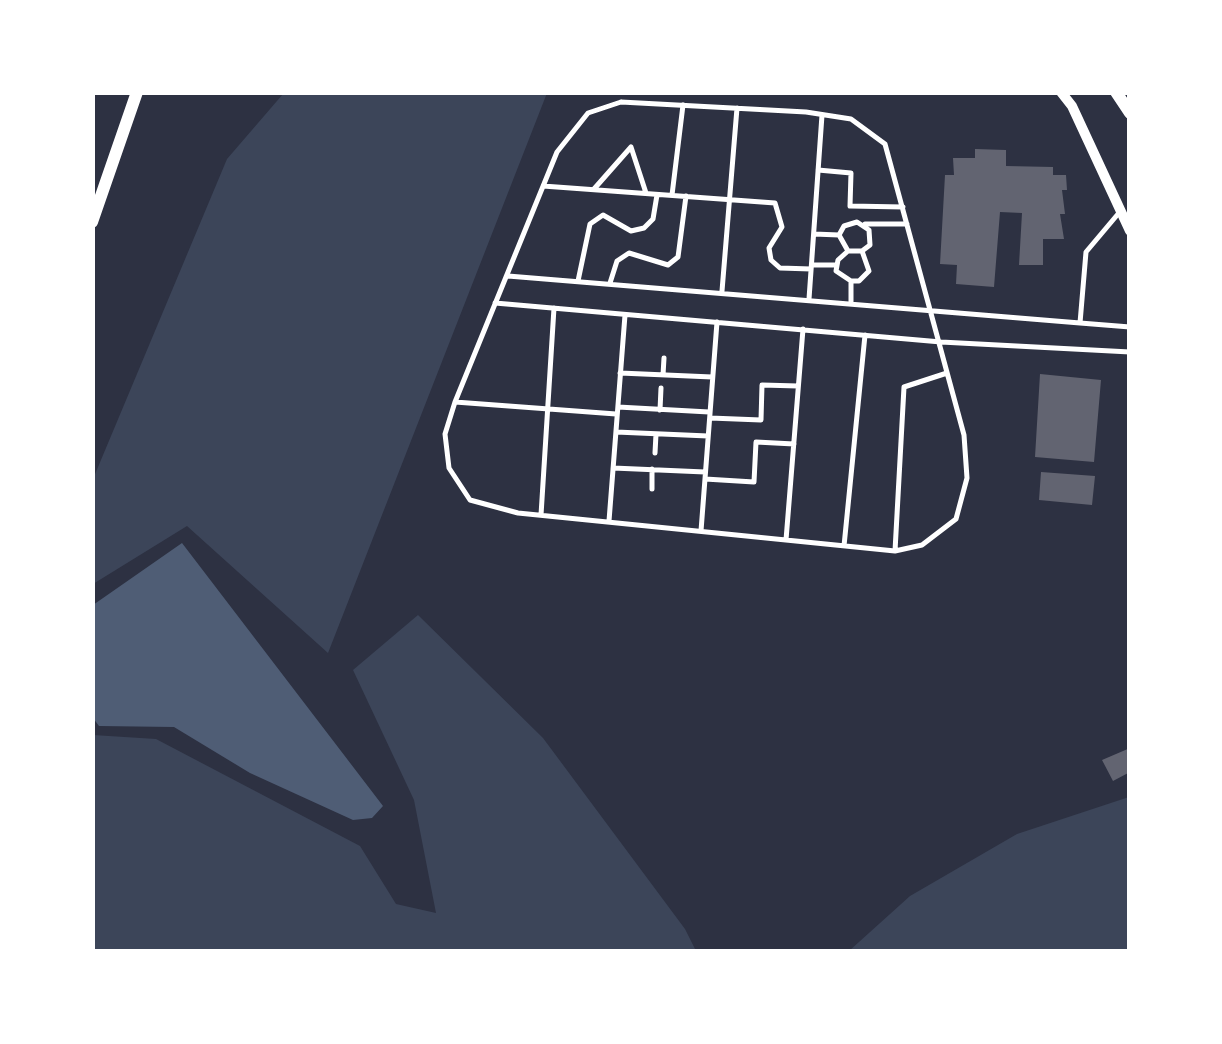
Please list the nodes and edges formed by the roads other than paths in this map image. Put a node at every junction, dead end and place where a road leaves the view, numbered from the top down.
1 (137, 92) edge
2 (1060, 92) edge
3 (1116, 92) edge
4 (683, 105) junction
5 (738, 108) junction
6 (1130, 113) edge
7 (822, 114) junction
8 (818, 170) junction
9 (543, 186) junction
10 (594, 189) junction
11 (646, 193) junction
12 (657, 194) junction
13 (672, 195) junction
14 (686, 196) junction
15 (731, 199) junction
16 (903, 207) junction
17 (1118, 214) junction
18 (92, 222) edge
19 (864, 224) junction
20 (908, 224) junction
21 (1130, 231) edge
22 (814, 234) junction
23 (839, 234) junction
24 (848, 251) junction
25 (862, 251) junction
26 (836, 266) junction
27 (812, 267) junction
28 (508, 276) junction
29 (578, 281) junction
30 (851, 281) junction
31 (610, 283) junction
32 (722, 292) junction
33 (809, 299) junction
34 (495, 303) junction
35 (851, 304) junction
36 (554, 308) junction
37 (931, 312) junction
38 (625, 314) junction
39 (717, 322) junction
40 (1080, 323) junction
41 (1130, 327) edge
42 (803, 329) junction
43 (864, 335) junction
44 (942, 342) junction
45 (1130, 352) edge
46 (664, 358) dead end
47 (620, 373) junction
48 (947, 373) junction
49 (663, 375) junction
50 (713, 377) junction
51 (798, 386) junction
52 (660, 388) dead end
53 (455, 402) junction
54 (548, 408) junction
55 (617, 410) junction
56 (660, 410) junction
57 (710, 415) junction
58 (616, 432) junction
59 (656, 434) junction
60 (708, 436) junction
61 (794, 444) junction
62 (656, 453) dead end
63 (613, 468) junction
64 (652, 470) junction
65 (705, 476) junction
66 (652, 488) dead end
67 (541, 516) junction
68 (609, 522) junction
69 (701, 531) junction
70 (786, 540) junction
71 (844, 546) junction
72 (895, 551) junction

1 - 18 street
2 - 17 street
3 - 6 street
4 - 5 lane
4 - 9 lane
4 - 13 lane
5 - 7 lane
5 - 15 lane
7 - 8 lane
7 - 16 lane
8 - 16 lane
8 - 22 lane
9 - 10 lane
9 - 28 lane
10 - 11 lane
10 - 11 lane
11 - 12 lane
12 - 13 lane
12 - 29 lane
13 - 14 lane
14 - 15 lane
14 - 31 lane
15 - 27 lane
15 - 32 lane
16 - 20 lane
17 - 21 street
17 - 40 lane
19 - 20 lane
19 - 23 lane
19 - 25 lane
20 - 37 lane
22 - 23 lane
22 - 27 lane
23 - 24 lane
24 - 25 lane
24 - 26 lane
25 - 30 lane
26 - 27 lane
26 - 30 lane
27 - 33 lane
28 - 29 lane
28 - 34 lane
29 - 31 lane
30 - 35 lane
31 - 32 lane
32 - 33 lane
33 - 35 lane
34 - 36 lane
34 - 53 lane
35 - 37 lane
36 - 38 lane
36 - 54 lane
37 - 40 lane
37 - 44 lane
38 - 39 lane
38 - 47 lane
39 - 42 lane
39 - 50 lane
40 - 41 lane
42 - 43 lane
42 - 51 lane
43 - 44 lane
43 - 71 lane
44 - 45 lane
44 - 48 lane
46 - 49 lane
47 - 49 lane
47 - 55 lane
48 - 72 lane
48 - 72 lane
49 - 50 lane
50 - 57 lane
51 - 57 lane
51 - 61 lane
52 - 56 lane
53 - 54 lane
53 - 67 lane
54 - 55 lane
54 - 67 lane
55 - 56 lane
55 - 58 lane
56 - 57 lane
57 - 60 lane
58 - 59 lane
58 - 63 lane
59 - 60 lane
59 - 62 lane
60 - 65 lane
61 - 65 lane
61 - 70 lane
63 - 64 lane
63 - 68 lane
64 - 65 lane
64 - 66 lane
65 - 69 lane
67 - 68 lane
68 - 69 lane
69 - 70 lane
70 - 71 lane
71 - 72 lane

